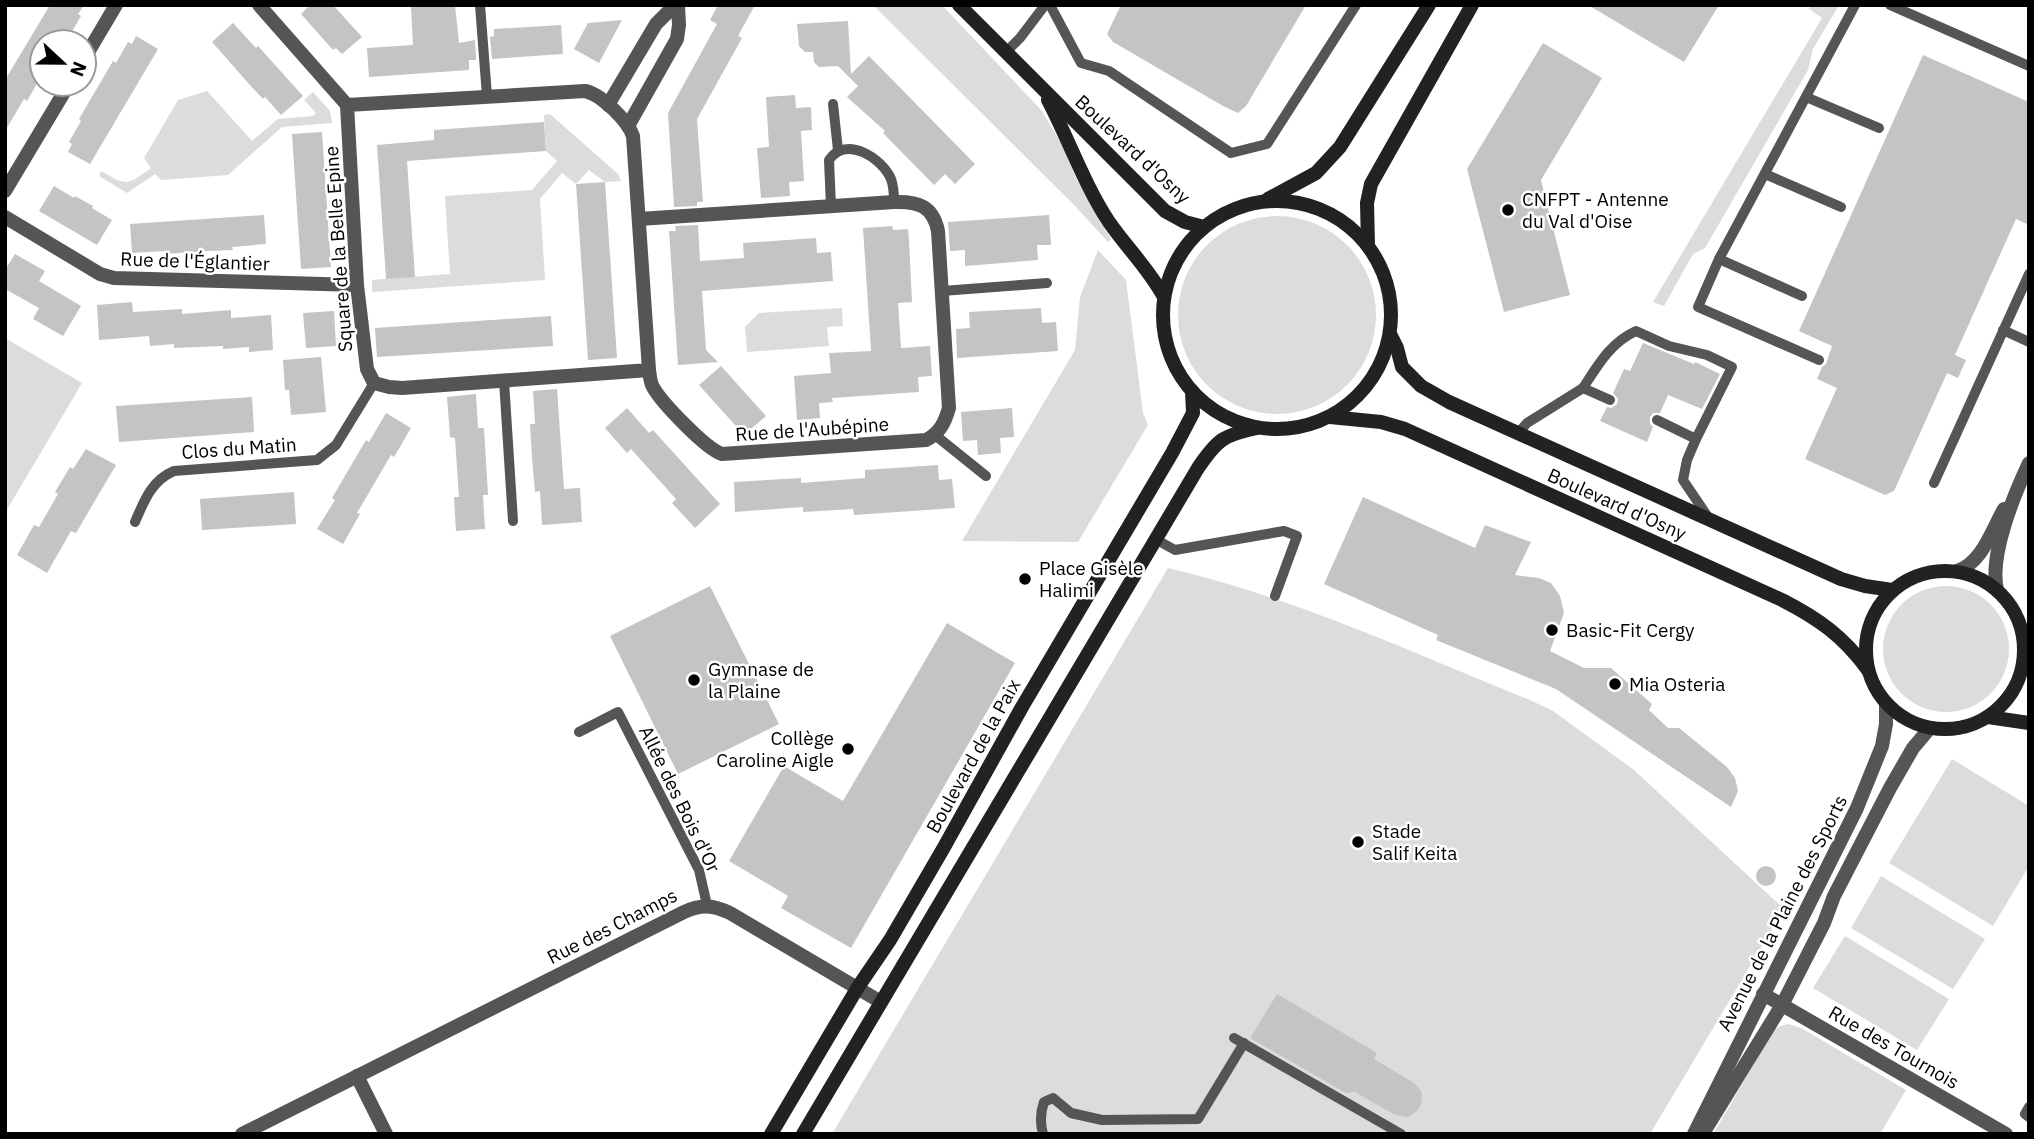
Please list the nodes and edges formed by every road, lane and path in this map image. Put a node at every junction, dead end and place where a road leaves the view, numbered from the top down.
1 (117, 5) edge
2 (259, 5) edge
3 (481, 5) edge
4 (676, 5) edge
5 (1048, 5) edge
6 (1356, 5) edge
7 (1429, 5) edge
8 (1472, 5) edge
9 (1856, 5) edge
10 (1890, 5) edge
11 (964, 7) edge
12 (98, 36) edge
13 (1006, 52) junction
14 (2029, 66) edge
15 (1042, 89) junction
16 (487, 96) junction
17 (1806, 97) junction
18 (61, 98) edge
19 (833, 104) dead end
20 (347, 106) junction
21 (608, 106) junction
22 (628, 126) junction
23 (1879, 128) dead end
24 (838, 150) junction
25 (1765, 174) junction
26 (5, 191) edge
27 (894, 201) junction
28 (1265, 201) junction
29 (831, 206) junction
30 (1841, 207) dead end
31 (5, 217) edge
32 (639, 219) junction
33 (1204, 227) junction
34 (1368, 245) junction
35 (1719, 259) junction
36 (2029, 274) edge
37 (1047, 282) dead end
38 (357, 285) junction
39 (942, 291) junction
40 (1802, 296) dead end
41 (1164, 297) junction
42 (2003, 330) junction
43 (1390, 334) junction
44 (2029, 342) edge
45 (1819, 360) dead end
46 (649, 370) junction
47 (504, 381) junction
48 (374, 383) junction
49 (1583, 388) junction
50 (1192, 391) junction
51 (1610, 400) dead end
52 (1328, 417) junction
53 (1657, 420) dead end
54 (1256, 428) junction
55 (1519, 432) junction
56 (935, 435) junction
57 (1696, 439) junction
58 (2029, 463) edge
59 (986, 477) dead end
60 (2021, 481) junction
61 (1934, 483) dead end
62 (1710, 520) junction
63 (513, 521) dead end
64 (135, 522) dead end
65 (1157, 540) junction
66 (1957, 571) junction
67 (1892, 590) junction
68 (1997, 590) junction
69 (1275, 596) dead end
70 (2026, 652) edge
71 (1868, 670) junction
72 (1886, 704) junction
73 (1987, 717) junction
74 (2029, 723) edge
75 (1930, 728) junction
76 (579, 732) dead end
77 (707, 905) junction
78 (858, 987) junction
79 (1763, 994) junction
80 (881, 1002) junction
81 (1782, 1005) junction
82 (357, 1076) junction
83 (2029, 1107) edge
84 (2029, 1116) edge
85 (242, 1134) edge
86 (386, 1134) edge
87 (771, 1134) edge
88 (803, 1134) edge
89 (1044, 1134) edge
90 (1401, 1134) edge
91 (1694, 1134) edge
92 (1702, 1134) edge
93 (2006, 1134) edge

1 - 12 street
2 - 20 street
3 - 16 lane
4 - 21 street
4 - 22 street
5 - 6 lane
5 - 13 lane
7 - 28 main road
8 - 34 main road
9 - 17 lane
10 - 14 lane
11 - 13 main road, Boulevard d'Osny
13 - 15 main road, Boulevard d'Osny
15 - 33 main road, Boulevard d'Osny
15 - 41 main road, Boulevard d'Osny
16 - 20 street
16 - 21 street
17 - 23 lane
17 - 25 lane
18 - 26 street
19 - 24 lane
20 - 38 street, Square de la Belle Epine
21 - 22 street
22 - 32 street
24 - 27 lane
24 - 29 lane
25 - 30 lane
25 - 35 lane
27 - 29 street
27 - 39 street
28 - 33 main road
28 - 34 main road
29 - 32 street
31 - 38 street, Rue de l'Églantier
32 - 46 street
33 - 41 main road
34 - 43 main road
35 - 40 lane
35 - 45 lane
36 - 42 lane
37 - 39 lane
38 - 48 street, Square de la Belle Epine
39 - 56 street
41 - 50 main road
42 - 44 lane
42 - 61 lane
43 - 52 main road
43 - 55 main road, Boulevard d'Osny
46 - 47 street
46 - 56 street, Rue de l'Aubépine
47 - 48 street
47 - 63 lane
48 - 64 lane, Clos du Matin
49 - 51 lane
49 - 55 lane
49 - 57 lane
50 - 54 main road
50 - 78 main road, Boulevard de la Paix
52 - 54 main road
52 - 71 main road, Boulevard d'Osny
53 - 57 lane
54 - 65 main road
55 - 62 main road, Boulevard d'Osny
56 - 59 lane
57 - 62 lane
58 - 60 street
60 - 66 street
60 - 68 street
62 - 67 main road, Boulevard d'Osny
65 - 69 lane
65 - 80 main road
66 - 67 main road
66 - 68 main road
67 - 71 main road
68 - 70 main road
70 - 73 main road
71 - 72 main road
72 - 75 main road
72 - 79 street, Avenue de la Plaine des Sports
73 - 74 main road
73 - 75 main road
75 - 81 street, Avenue de la Plaine des Sports
76 - 77 lane, Allée des Bois d'Or
77 - 78 street, Rue des Champs
77 - 82 street, Rue des Champs
78 - 80 street, Rue des Champs
78 - 87 main road, Boulevard de la Paix
79 - 81 street, Rue des Tournois
79 - 91 street, Avenue de la Plaine des Sports
80 - 88 main road
81 - 92 street, Avenue de la Plaine des Sports
81 - 93 street, Rue des Tournois
82 - 85 street, Rue des Champs
82 - 86 street
83 - 84 lane
89 - 90 lane

